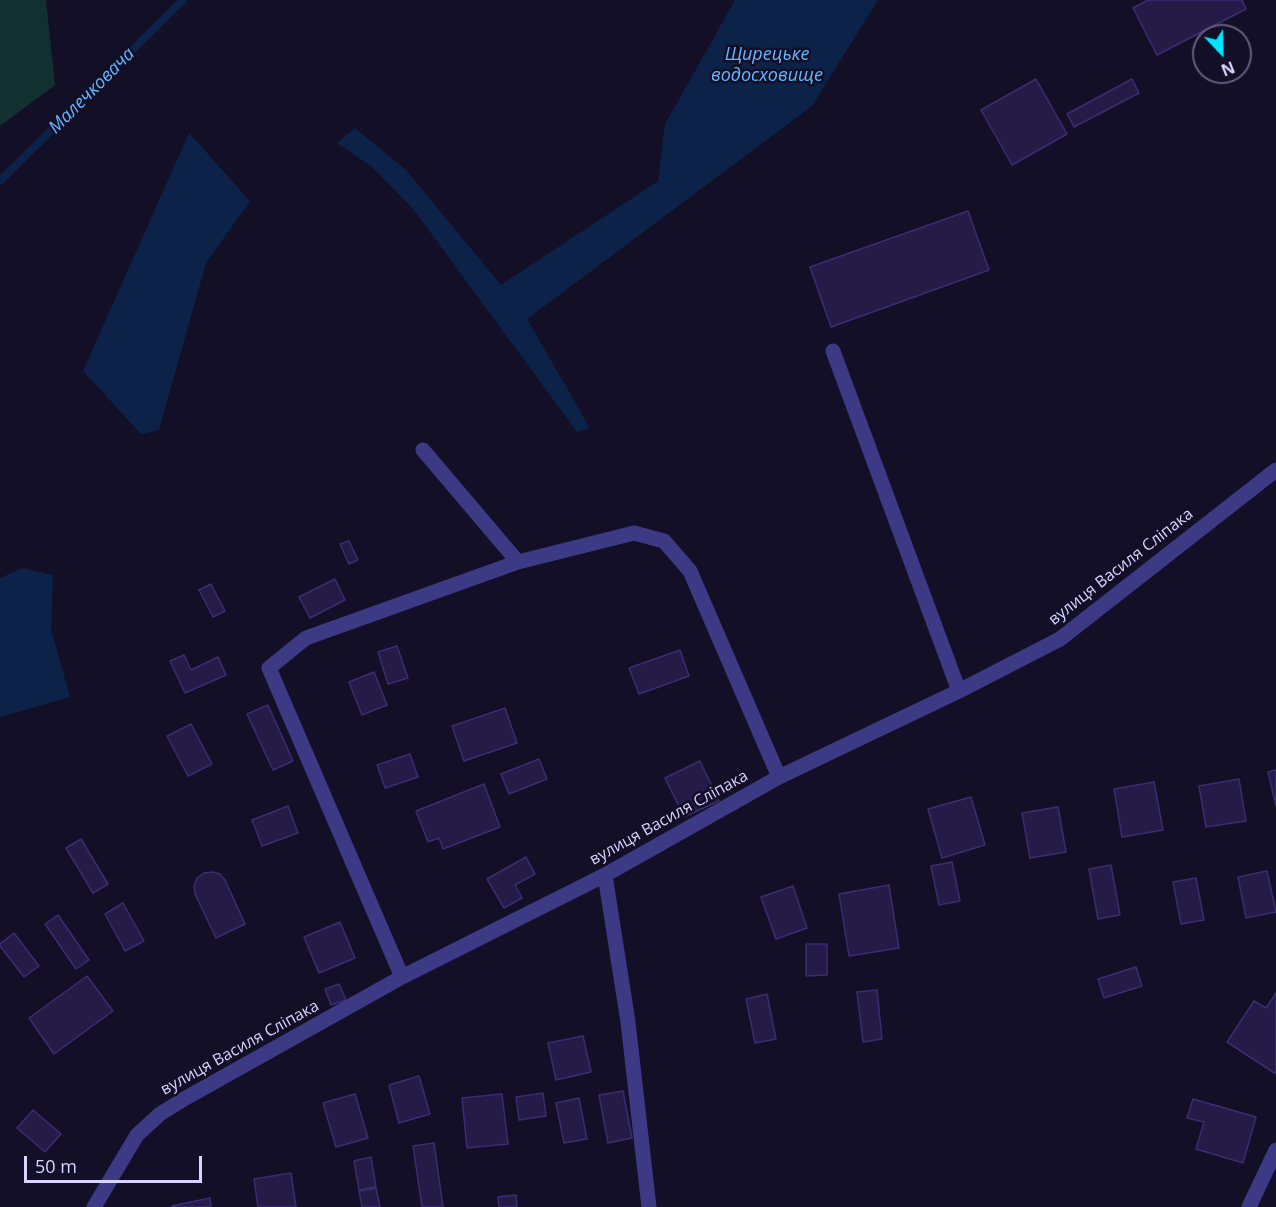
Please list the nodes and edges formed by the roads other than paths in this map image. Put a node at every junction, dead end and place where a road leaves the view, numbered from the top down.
1 (833, 351) dead end
2 (423, 450) dead end
3 (1276, 470) edge
4 (518, 562) junction
5 (959, 691) junction
6 (779, 777) junction
7 (605, 875) junction
8 (402, 977) junction
9 (1276, 1150) edge
10 (94, 1207) edge
11 (649, 1207) edge
12 (1249, 1207) edge

1 - 5 street
2 - 4 street
3 - 5 street, вулиця Василя Сліпака
4 - 6 street
4 - 8 street
5 - 6 street, вулиця Василя Сліпака
6 - 7 street, вулиця Василя Сліпака
7 - 8 street, вулиця Василя Сліпака
7 - 11 street
8 - 10 street, вулиця Василя Сліпака
9 - 12 street

